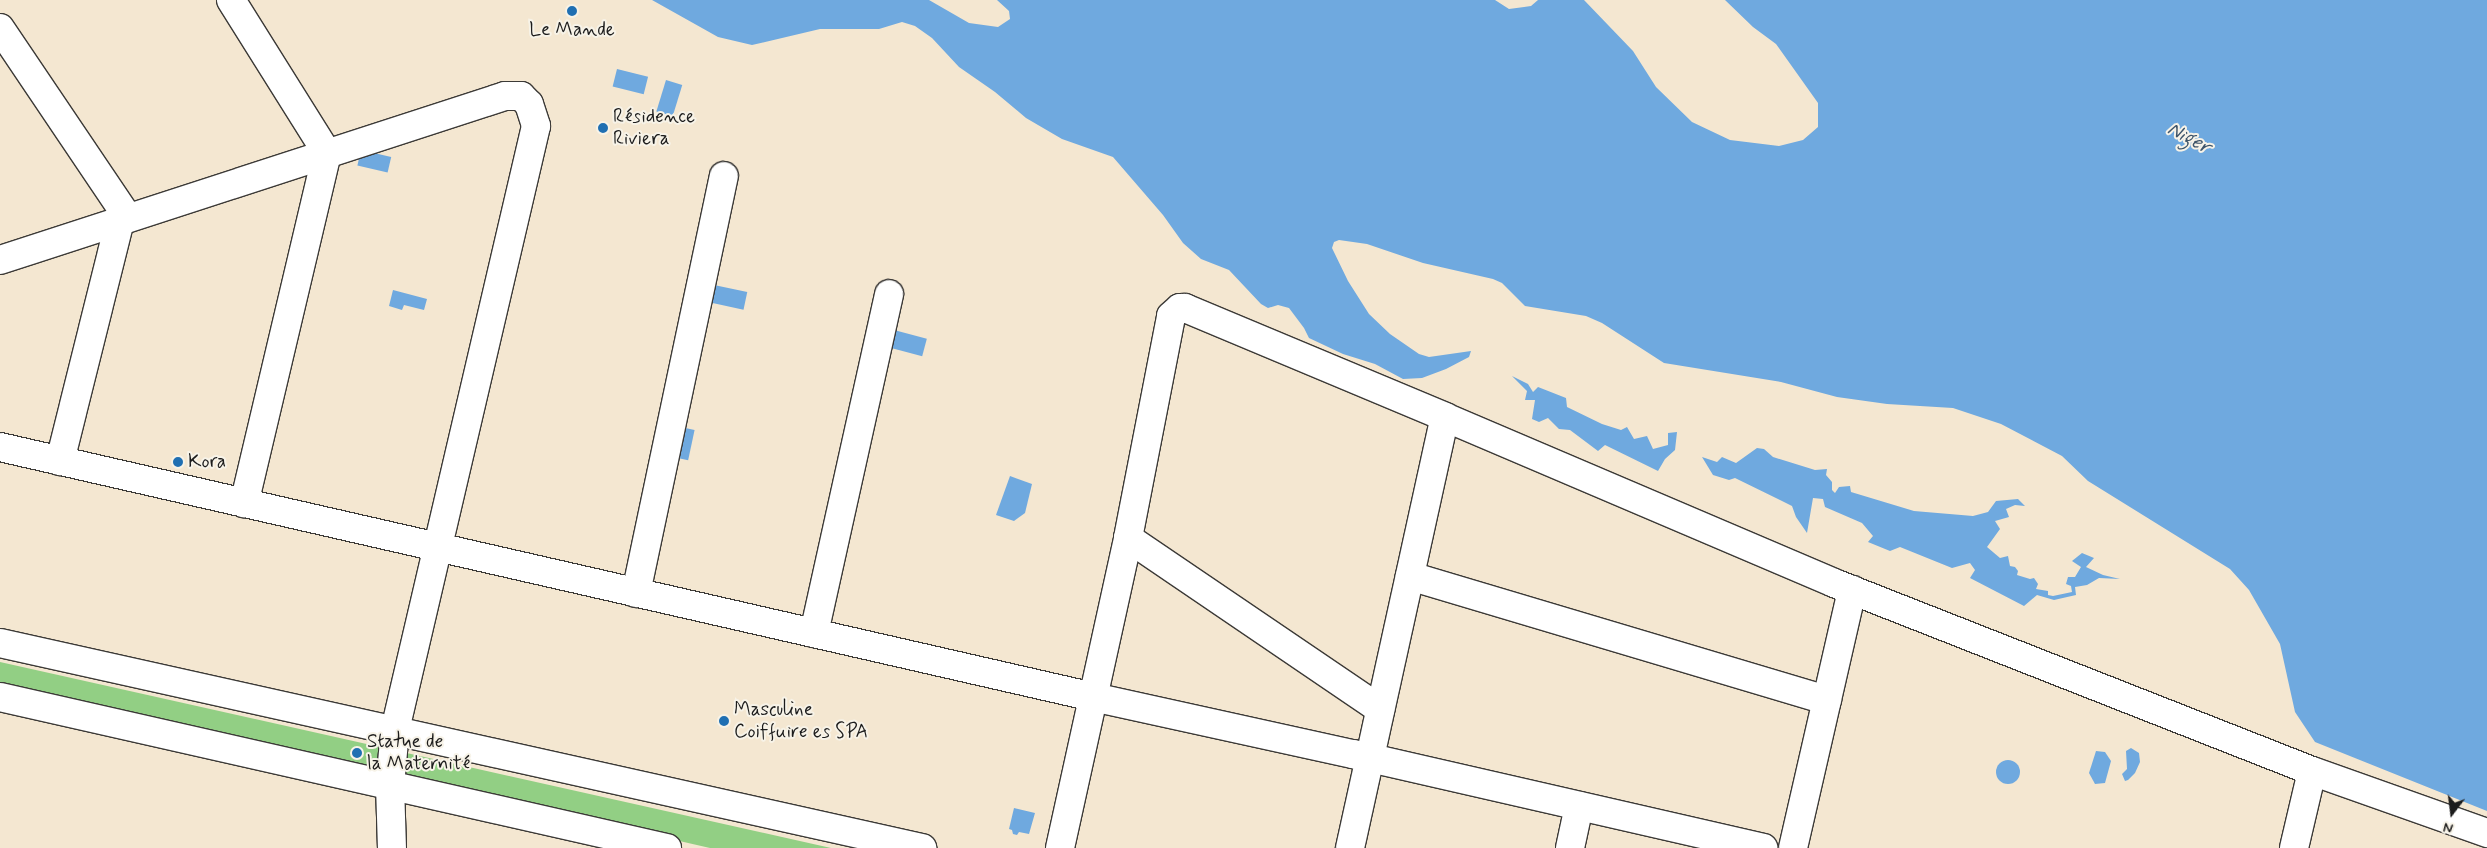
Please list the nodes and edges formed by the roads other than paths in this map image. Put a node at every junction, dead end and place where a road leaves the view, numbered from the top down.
1 (230, 0) edge
2 (0, 28) edge
3 (327, 153) junction
4 (724, 176) dead end
5 (124, 220) junction
6 (0, 260) edge
7 (889, 294) dead end
8 (1445, 417) junction
9 (0, 447) edge
10 (60, 461) junction
11 (244, 503) junction
12 (1128, 538) junction
13 (437, 547) junction
14 (1410, 576) junction
15 (1852, 590) junction
16 (636, 593) junction
17 (814, 634) junction
18 (0, 643) edge
19 (0, 696) edge
20 (1093, 697) junction
21 (1827, 700) junction
22 (1380, 709) junction
23 (395, 730) junction
24 (1370, 758) junction
25 (2312, 771) junction
26 (390, 785) junction
27 (1579, 806) junction
28 (2487, 834) edge
29 (392, 848) edge
30 (666, 848) edge
31 (922, 848) edge
32 (1060, 848) edge
33 (1350, 848) edge
34 (1570, 848) edge
35 (1763, 848) edge
36 (1793, 848) edge
37 (2294, 848) edge

1 - 3 street
2 - 5 street
3 - 5 street
3 - 11 street
3 - 13 street
4 - 16 street
5 - 6 street
5 - 10 street
7 - 17 street
8 - 12 street
8 - 14 street
8 - 15 street
9 - 10 street
10 - 11 street
11 - 13 street
12 - 20 street
12 - 22 street
13 - 16 street
13 - 23 street
14 - 21 street
14 - 22 street
15 - 21 street
15 - 25 street
16 - 17 street
17 - 20 street
18 - 23 street
19 - 26 street
20 - 24 street
20 - 32 street
21 - 36 street
22 - 24 street
23 - 26 street
23 - 31 street
24 - 27 street
24 - 33 street
25 - 28 street
25 - 37 street
26 - 29 street
26 - 30 street
27 - 34 street
27 - 35 street

